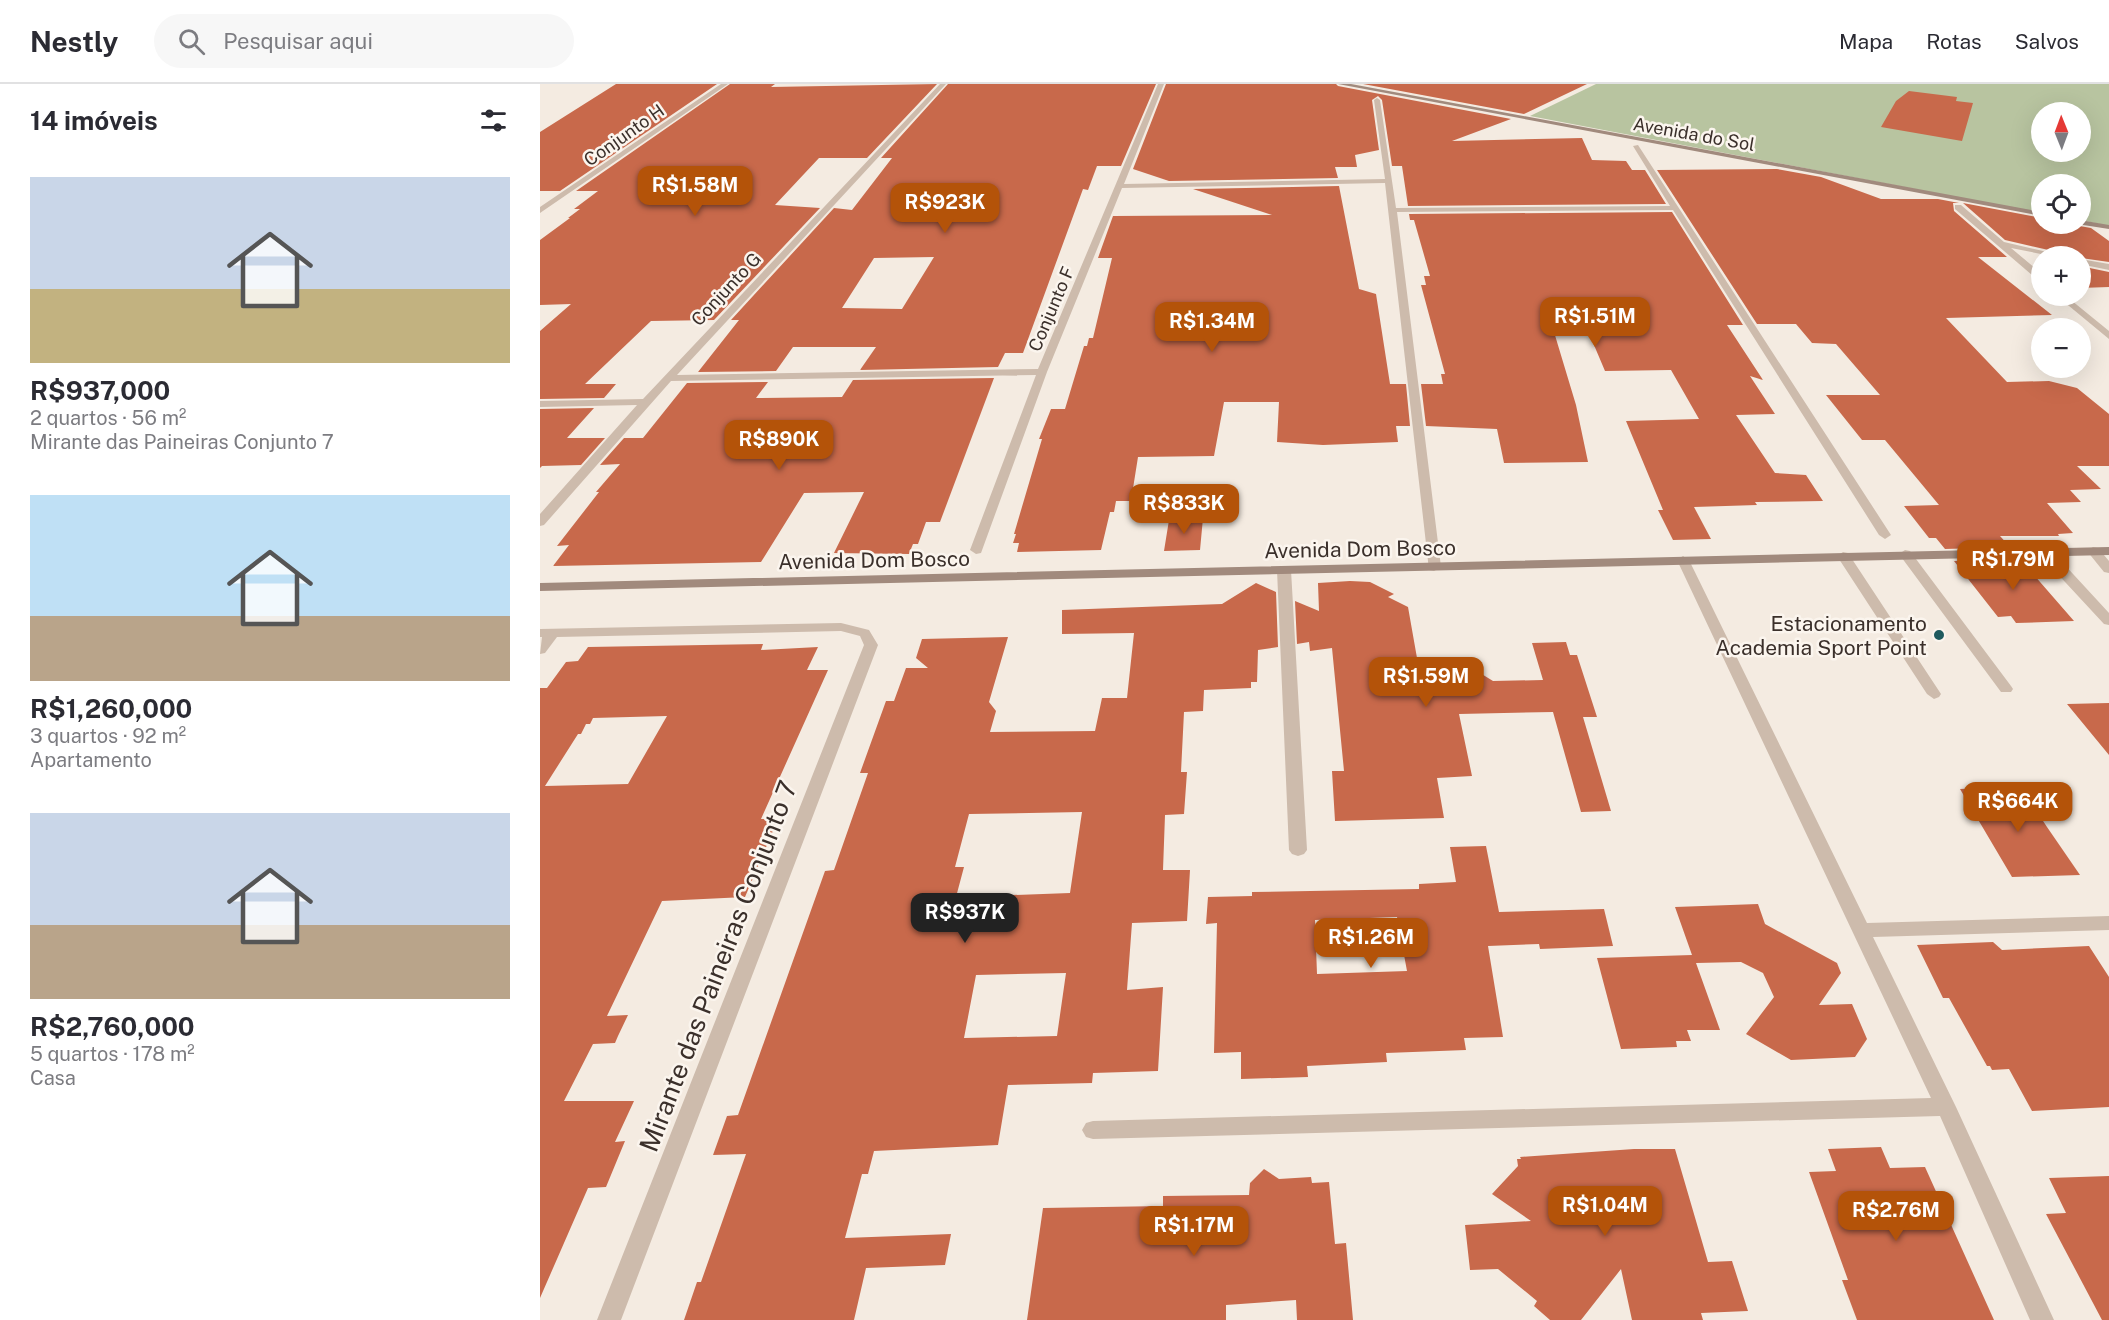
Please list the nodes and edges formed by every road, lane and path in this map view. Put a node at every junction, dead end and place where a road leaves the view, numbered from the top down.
1 (725, 84) edge
2 (943, 84) edge
3 (1161, 84) edge
4 (1341, 84) edge
5 (1377, 100) dead end
6 (1636, 146) dead end
7 (1389, 181) junction
8 (1121, 186) junction
9 (1958, 207) dead end
10 (1676, 208) junction
11 (1393, 210) junction
12 (540, 211) edge
13 (2031, 212) edge
14 (2091, 224) edge
15 (2109, 227) edge
16 (2001, 244) junction
17 (2031, 250) edge
18 (2091, 263) edge
19 (2109, 267) edge
20 (2031, 270) edge
21 (2073, 306) edge
22 (2109, 336) edge
23 (1042, 372) junction
24 (669, 378) junction
25 (646, 402) junction
26 (540, 404) edge
27 (540, 522) edge
28 (1885, 536) dead end
29 (976, 550) dead end
30 (2093, 551) junction
31 (2109, 551) edge
32 (2045, 552) junction
33 (1905, 554) junction
34 (1844, 556) junction
35 (1683, 560) junction
36 (1434, 567) junction
37 (2109, 568) edge
38 (1284, 570) junction
39 (540, 588) edge
40 (2109, 621) edge
41 (546, 633) edge
42 (540, 650) edge
43 (2006, 688) dead end
44 (1934, 694) dead end
45 (1298, 850) dead end
46 (2109, 923) edge
47 (1860, 930) junction
48 (1946, 1107) junction
49 (1093, 1130) dead end
50 (609, 1320) edge
51 (2042, 1320) edge

1 - 12 street, Conjunto H
2 - 24 street, Conjunto G
3 - 8 street, Conjunto F
4 - 13 street, Avenida do Sol
5 - 7 street
6 - 10 street
7 - 8 street
7 - 11 street
8 - 23 street, Conjunto F
9 - 16 street
10 - 11 street
10 - 28 street
11 - 36 street
14 - 15 street
16 - 17 street
16 - 20 street
18 - 19 street
21 - 22 street
23 - 24 street
23 - 29 street, Conjunto F
24 - 25 street, Conjunto G
25 - 26 street
25 - 27 street, Conjunto G
30 - 31 street, Avenida Dom Bosco
30 - 32 street, Avenida Dom Bosco
30 - 37 street
32 - 33 street, Avenida Dom Bosco
32 - 40 street
33 - 34 street, Avenida Dom Bosco
33 - 43 street
34 - 35 street, Avenida Dom Bosco
34 - 44 street
35 - 36 street, Avenida Dom Bosco
35 - 47 street
36 - 38 street, Avenida Dom Bosco
38 - 39 street, Avenida Dom Bosco
38 - 45 street
41 - 42 street
41 - 50 street, Mirante das Paineiras Conjunto 7
46 - 47 street
47 - 48 street
48 - 49 street
48 - 51 street

